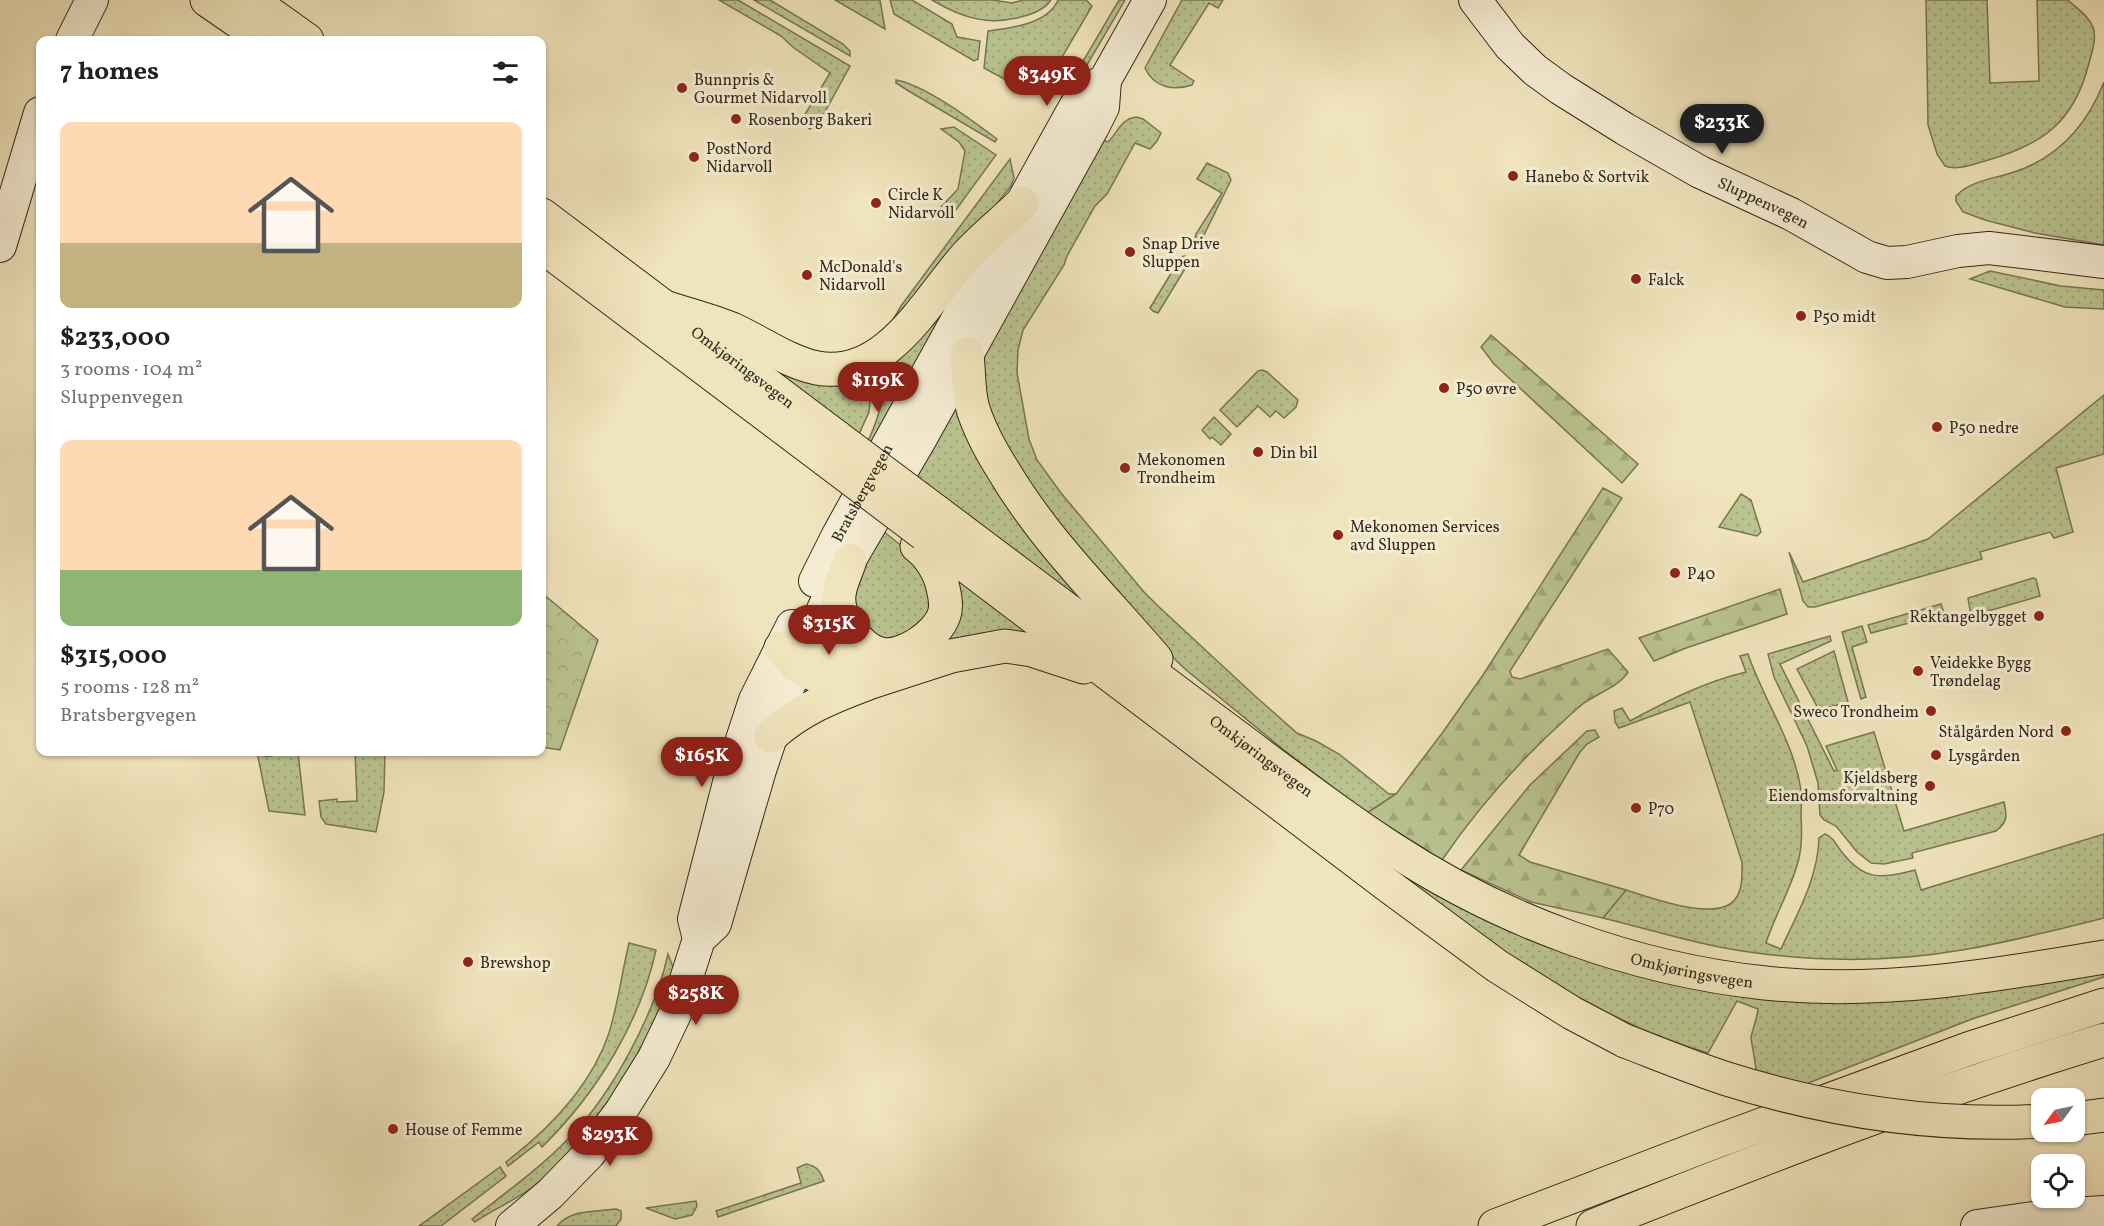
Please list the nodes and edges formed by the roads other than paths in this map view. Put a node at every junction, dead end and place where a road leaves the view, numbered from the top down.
1 (92, 0) edge
2 (207, 0) edge
3 (251, 0) edge
4 (1150, 0) edge
5 (1475, 0) edge
6 (74, 36) edge
7 (259, 36) edge
8 (301, 36) edge
9 (1104, 80) junction
10 (36, 126) edge
11 (1022, 203) junction
12 (546, 218) edge
13 (0, 246) edge
14 (546, 249) edge
15 (2104, 262) edge
16 (665, 307) junction
17 (967, 354) junction
18 (832, 449) junction
19 (926, 531) junction
20 (850, 560) junction
21 (795, 653) junction
22 (876, 668) junction
23 (1110, 675) junction
24 (1196, 706) junction
25 (771, 736) junction
26 (699, 939) junction
27 (2104, 939) edge
28 (2104, 957) edge
29 (2034, 969) junction
30 (2104, 1005) edge
31 (2104, 1040) edge
32 (2104, 1115) edge
33 (2085, 1118) edge
34 (2031, 1121) edge
35 (2104, 1212) edge
36 (512, 1226) edge
37 (1495, 1226) edge
38 (1593, 1226) edge
39 (1977, 1226) edge

1 - 6 main road
2 - 7 main road
3 - 8 main road
4 - 9 main road, Bratsbergvegen
5 - 15 main road, Sluppenvegen
9 - 11 main road, Bratsbergvegen
9 - 17 main road, Bratsbergvegen
10 - 13 main road
11 - 16 main road
11 - 21 main road, Bratsbergvegen
12 - 16 main road, Omkjøringsvegen
14 - 18 main road, Omkjøringsvegen
16 - 18 main road, Omkjøringsvegen
17 - 20 main road, Bratsbergvegen
17 - 24 main road
18 - 19 main road, Omkjøringsvegen, bridge
18 - 19 main road, Omkjøringsvegen, bridge
19 - 22 main road
19 - 23 main road, Omkjøringsvegen
19 - 24 main road, Omkjøringsvegen
20 - 21 main road, Bratsbergvegen
20 - 22 main road
21 - 22 main road
21 - 25 main road, Bratsbergvegen
21 - 26 main road, Bratsbergvegen
22 - 23 main road
22 - 25 main road
23 - 34 main road, Omkjøringsvegen, bridge
24 - 29 main road, Omkjøringsvegen
25 - 26 main road, Bratsbergvegen
26 - 36 main road, Bratsbergvegen
27 - 29 main road
28 - 29 main road, Omkjøringsvegen
30 - 37 main road
31 - 38 main road
32 - 33 main road
35 - 39 main road

